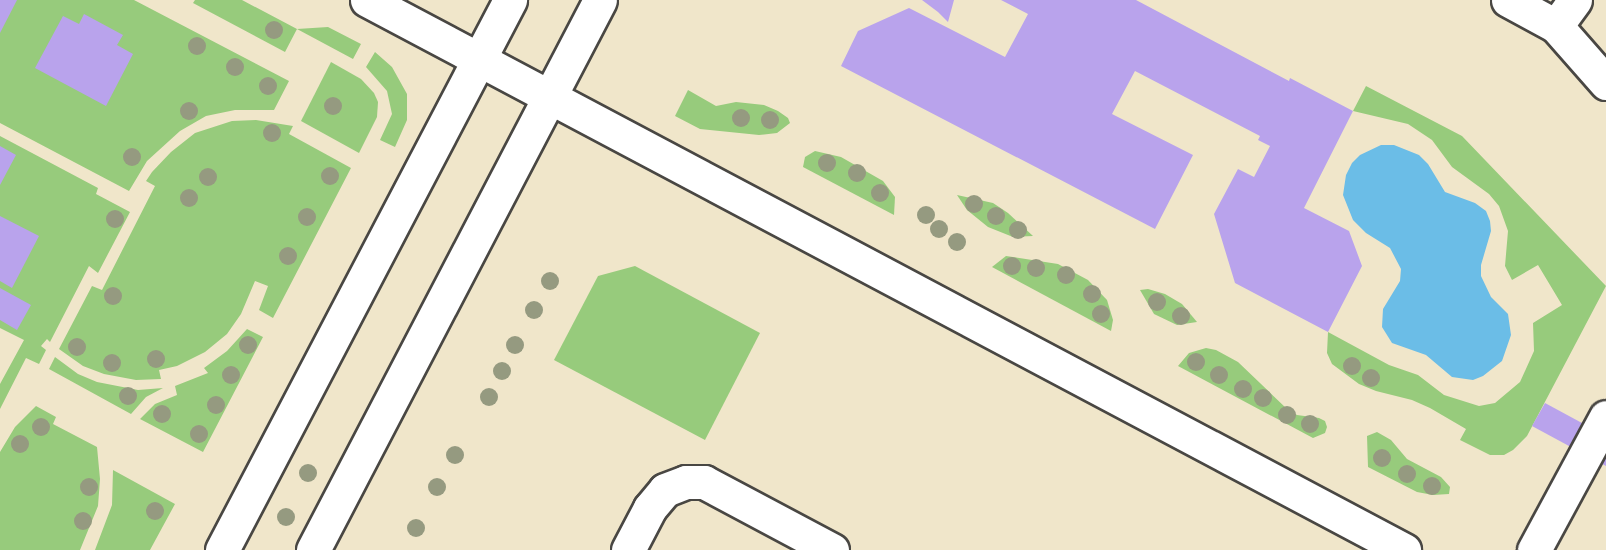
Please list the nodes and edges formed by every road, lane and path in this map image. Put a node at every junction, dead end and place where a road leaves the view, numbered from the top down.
1 (367, 0) edge
2 (510, 0) edge
3 (600, 0) edge
4 (1508, 0) edge
5 (1575, 0) edge
6 (1557, 26) junction
7 (480, 58) junction
8 (1606, 83) edge
9 (549, 96) junction
10 (1606, 417) edge
11 (222, 550) edge
12 (313, 550) edge
13 (628, 550) edge
14 (832, 550) edge
15 (1404, 550) edge
16 (1534, 550) edge

1 - 7 street
2 - 7 street
3 - 9 street
4 - 6 street
5 - 6 street
6 - 8 street
7 - 9 street
7 - 11 street
9 - 12 street
9 - 15 street
10 - 16 street
13 - 14 street

